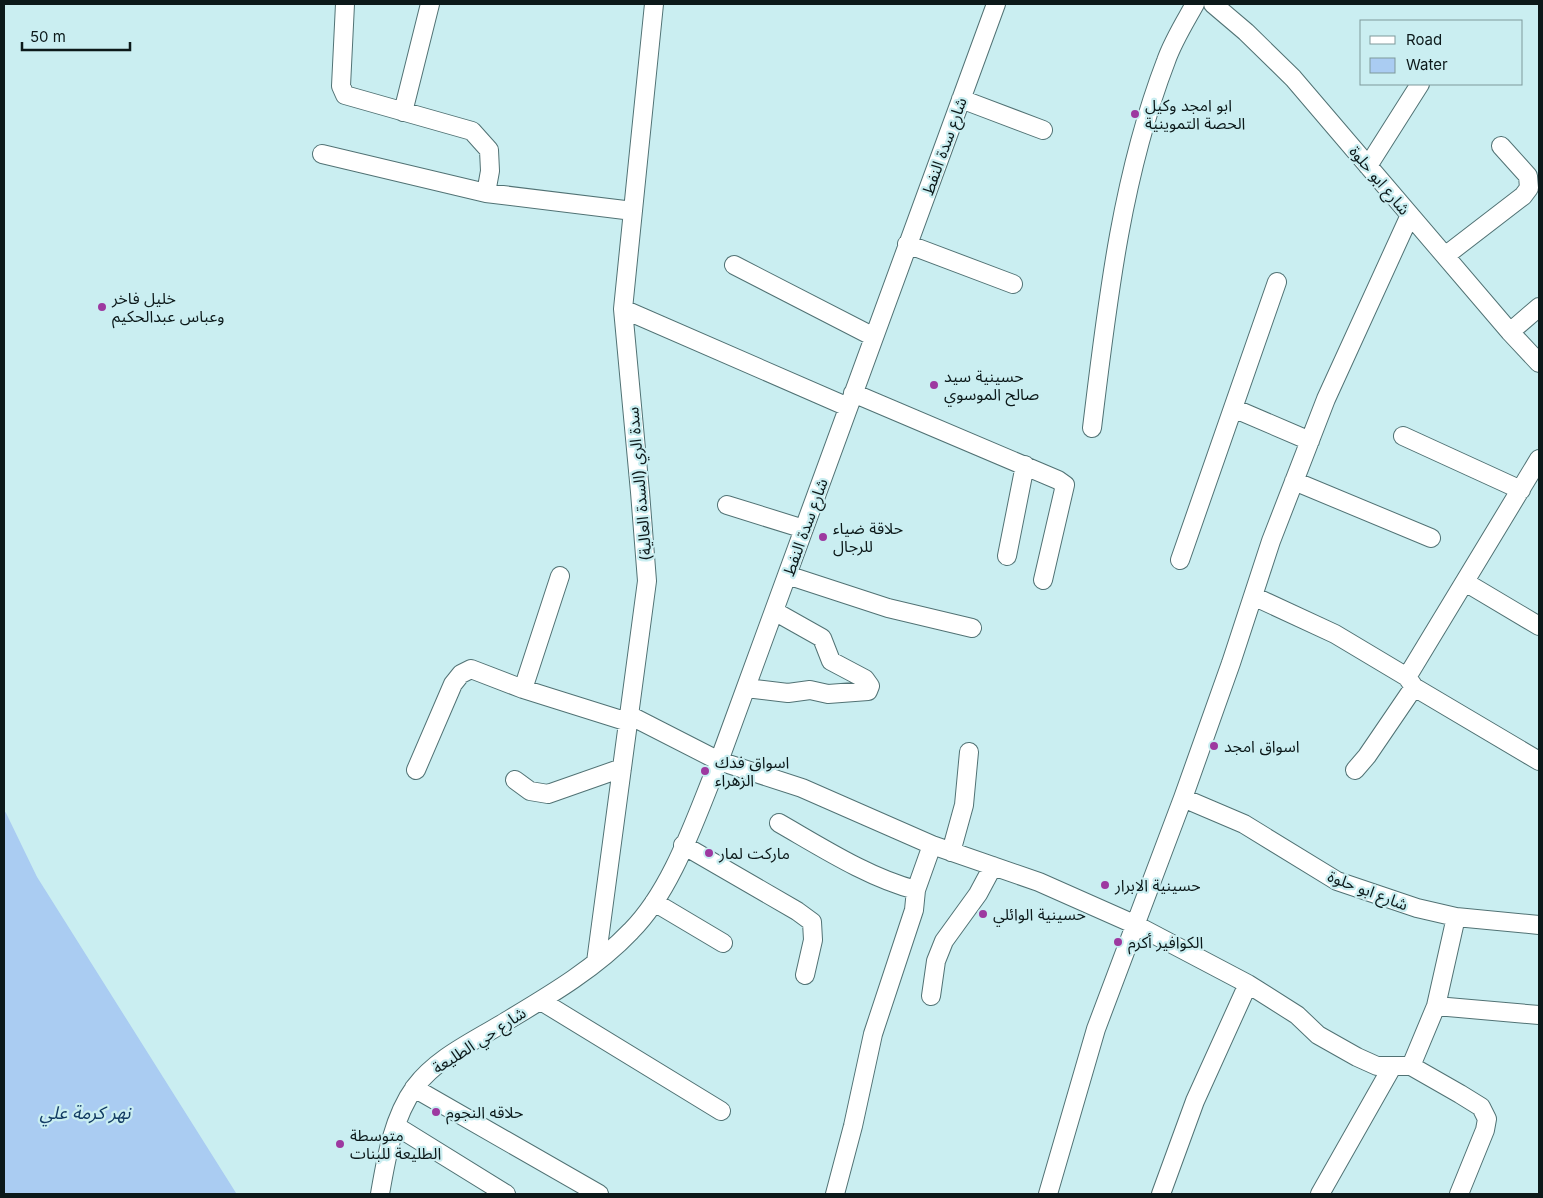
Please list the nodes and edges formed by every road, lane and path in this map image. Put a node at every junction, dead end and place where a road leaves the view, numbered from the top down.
1 (344, 4) edge
2 (430, 4) edge
3 (654, 4) edge
4 (996, 4) edge
5 (1195, 4) edge
6 (1213, 4) edge
7 (1419, 85) edge
8 (961, 99) junction
9 (403, 112) junction
10 (1043, 130) dead end
11 (1502, 146) dead end
12 (322, 154) dead end
13 (1368, 166) junction
14 (486, 193) junction
15 (633, 211) junction
16 (1410, 215) junction
17 (907, 244) junction
18 (1445, 256) junction
19 (734, 266) dead end
20 (1277, 282) dead end
21 (1013, 284) dead end
22 (1539, 307) edge
23 (623, 309) junction
24 (1510, 332) junction
25 (874, 336) junction
26 (1539, 363) edge
27 (851, 400) junction
28 (1233, 408) junction
29 (1092, 428) dead end
30 (1404, 436) dead end
31 (1310, 441) junction
32 (1539, 460) edge
33 (1025, 465) junction
34 (1294, 481) junction
35 (1521, 490) junction
36 (727, 505) dead end
37 (804, 529) junction
38 (1431, 538) dead end
39 (1007, 556) dead end
40 (1180, 560) dead end
41 (787, 575) junction
42 (560, 576) dead end
43 (1043, 580) dead end
44 (1465, 582) junction
45 (1253, 596) junction
46 (774, 611) junction
47 (1539, 626) edge
48 (972, 628) dead end
49 (1410, 682) junction
50 (746, 688) junction
51 (523, 689) junction
52 (629, 719) junction
53 (969, 752) dead end
54 (719, 761) junction
55 (1539, 761) edge
56 (622, 768) junction
57 (416, 770) dead end
58 (1355, 770) dead end
59 (515, 780) dead end
60 (1183, 798) junction
61 (779, 823) dead end
62 (932, 845) junction
63 (683, 846) junction
64 (951, 852) junction
65 (993, 866) junction
66 (916, 890) junction
67 (654, 902) junction
68 (1456, 917) junction
69 (1136, 925) junction
70 (1539, 925) edge
71 (723, 943) dead end
72 (596, 962) junction
73 (805, 975) dead end
74 (1248, 984) junction
75 (931, 996) dead end
76 (541, 1001) junction
77 (1436, 1006) junction
78 (1539, 1015) edge
79 (1411, 1066) junction
80 (1392, 1067) junction
81 (414, 1088) junction
82 (721, 1111) dead end
83 (396, 1126) junction
84 (380, 1194) edge
85 (506, 1194) edge
86 (599, 1194) edge
87 (835, 1194) edge
88 (1048, 1194) edge
89 (1162, 1194) edge
90 (1320, 1194) edge
91 (1459, 1194) edge

1 - 9 street
2 - 9 street
3 - 15 street, سدة الري (السدة العالية)
4 - 8 street, شارع سدة النفط
5 - 29 street
6 - 13 street, شارع ابو حلوة
7 - 13 street
8 - 10 street
8 - 17 street, شارع سدة النفط
9 - 14 street
11 - 18 street
12 - 14 street
13 - 16 street, شارع ابو حلوة
14 - 15 street
15 - 23 street, سدة الري (السدة العالية)
16 - 18 street, شارع ابو حلوة
16 - 31 street
17 - 21 street
17 - 25 street, شارع سدة النفط
18 - 24 street, شارع ابو حلوة
19 - 25 street
20 - 28 street
22 - 24 street
23 - 27 street
23 - 52 street, سدة الري (السدة العالية)
24 - 26 street, شارع ابو حلوة
25 - 27 street, شارع سدة النفط
27 - 33 street
27 - 37 street, شارع سدة النفط
28 - 31 street
28 - 40 street
30 - 35 street
31 - 34 street
32 - 35 street
33 - 39 street
33 - 43 street
34 - 38 street
34 - 45 street
35 - 44 street
36 - 37 street
37 - 41 street, شارع سدة النفط
41 - 46 street, شارع سدة النفط
41 - 48 street
42 - 51 street
44 - 47 street
44 - 49 street
45 - 49 street
45 - 60 street
46 - 50 street, شارع سدة النفط
46 - 50 street
49 - 55 street
49 - 58 street
50 - 54 street, شارع سدة النفط
51 - 52 street
51 - 57 street
52 - 54 street
52 - 56 street, سدة الري (السدة العالية)
53 - 64 street
54 - 62 street
54 - 63 street, شارع سدة النفط
56 - 59 street
56 - 72 street, سدة الري (السدة العالية)
60 - 68 street, شارع ابو حلوة
60 - 69 street
61 - 66 street
62 - 64 street
62 - 66 street
63 - 67 street, شارع سدة النفط
63 - 73 street
64 - 65 street
65 - 69 street
65 - 75 street
66 - 87 street
67 - 71 street
67 - 72 street, شارع سدة النفط
68 - 70 street, شارع ابو حلوة
68 - 77 street
69 - 74 street
69 - 88 street
72 - 76 street, شارع سدة النفط
74 - 80 street
74 - 89 street
76 - 81 street, شارع حي الطليعة
76 - 82 street
77 - 78 street
77 - 79 street
79 - 80 street
79 - 91 street
80 - 90 street
81 - 83 street, شارع حي الطليعة
81 - 86 street
83 - 84 street, شارع حي الطليعة
83 - 85 street

